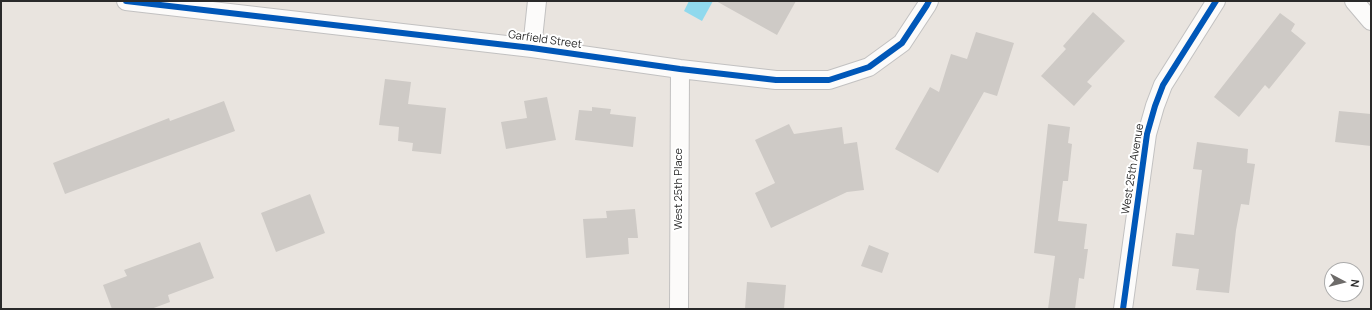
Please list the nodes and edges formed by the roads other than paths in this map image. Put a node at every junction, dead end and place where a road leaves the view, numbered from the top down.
1 (126, 1) edge
2 (537, 1) edge
3 (929, 1) edge
4 (1216, 1) edge
5 (1354, 1) edge
6 (269, 9) edge
7 (1371, 21) edge
8 (532, 48) junction
9 (680, 69) junction
10 (679, 309) edge
11 (1123, 309) edge

1 - 6 street, Garfield Street
2 - 8 street
3 - 9 street, Garfield Street
4 - 11 street, West 25th Avenue
5 - 7 street
6 - 8 street, Garfield Street
8 - 9 street, Garfield Street
9 - 10 street, West 25th Place

